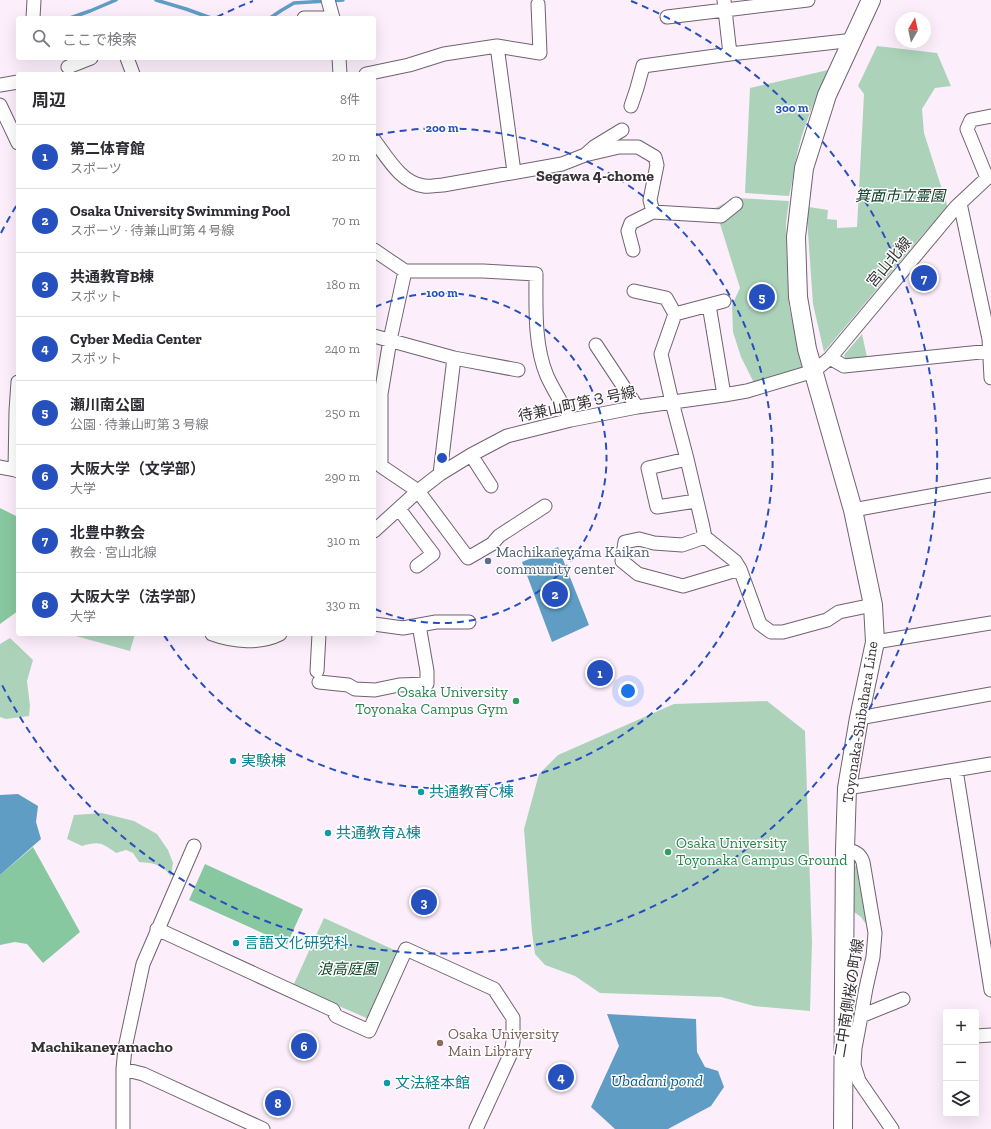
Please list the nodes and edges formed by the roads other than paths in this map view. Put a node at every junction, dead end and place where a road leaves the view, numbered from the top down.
1 (34, 0) edge
2 (808, 0) edge
3 (871, 0) edge
4 (768, 2) edge
5 (538, 4) dead end
6 (724, 5) edge
7 (330, 10) edge
8 (33, 16) edge
9 (310, 16) edge
10 (667, 17) dead end
11 (854, 40) junction
12 (497, 46) junction
13 (730, 54) junction
14 (85, 60) edge
15 (127, 60) edge
16 (339, 60) edge
17 (68, 66) edge
18 (132, 72) edge
19 (340, 72) edge
20 (376, 72) edge
21 (16, 82) edge
22 (0, 85) edge
23 (0, 105) edge
24 (631, 106) dead end
25 (991, 116) edge
26 (622, 130) dead end
27 (16, 139) edge
28 (376, 143) edge
29 (585, 155) junction
30 (514, 172) junction
31 (989, 177) edge
32 (960, 203) junction
33 (736, 204) dead end
34 (654, 212) junction
35 (633, 250) dead end
36 (376, 251) edge
37 (405, 271) junction
38 (634, 291) dead end
39 (724, 301) dead end
40 (709, 305) junction
41 (675, 314) junction
42 (376, 336) edge
43 (390, 340) junction
44 (596, 345) dead end
45 (990, 351) edge
46 (454, 358) junction
47 (830, 358) junction
48 (518, 370) dead end
49 (814, 371) junction
50 (991, 378) edge
51 (724, 395) junction
52 (672, 402) junction
53 (637, 407) junction
54 (571, 420) junction
55 (471, 455) junction
56 (687, 459) junction
57 (0, 467) edge
58 (16, 470) edge
59 (440, 474) junction
60 (491, 486) dead end
61 (991, 486) edge
62 (418, 491) junction
63 (696, 501) junction
64 (545, 506) dead end
65 (399, 509) junction
66 (853, 510) junction
67 (376, 529) edge
68 (705, 537) junction
69 (418, 566) dead end
70 (740, 569) junction
71 (873, 605) junction
72 (469, 622) dead end
73 (991, 623) edge
74 (376, 624) edge
75 (419, 625) junction
76 (218, 636) edge
77 (276, 636) edge
78 (319, 636) edge
79 (875, 642) junction
80 (991, 694) edge
81 (859, 718) junction
82 (991, 764) edge
83 (956, 770) junction
84 (847, 788) junction
85 (194, 846) dead end
86 (844, 850) junction
87 (158, 929) junction
88 (987, 935) edge
89 (991, 990) edge
90 (902, 1000) dead end
91 (861, 1016) junction
92 (991, 1035) edge
93 (979, 1036) edge
94 (124, 1069) junction
95 (123, 1129) edge
96 (263, 1129) edge
97 (476, 1129) edge
98 (843, 1129) edge
99 (892, 1129) edge

1 - 8 street
2 - 4 street
3 - 11 street, Toyonaka-Shibahara Line
4 - 6 street
5 - 12 street
6 - 10 street
6 - 13 street
7 - 9 street
11 - 13 street
11 - 49 street, Toyonaka-Shibahara Line
12 - 20 street
12 - 30 street
13 - 24 street
14 - 17 street
15 - 18 street
16 - 19 street
21 - 22 street
23 - 27 street
25 - 31 street
26 - 29 street
28 - 30 street
29 - 30 street
29 - 34 street
31 - 32 street, 宮山北線
32 - 45 street
32 - 47 street, 宮山北線
33 - 34 street
34 - 35 street
36 - 37 street
37 - 43 street
37 - 54 street
38 - 41 street
39 - 40 street
40 - 41 street
40 - 51 street
41 - 52 street
42 - 43 street
43 - 46 street
43 - 62 street
44 - 53 street
45 - 47 street
45 - 50 street
46 - 48 street
46 - 59 street
47 - 49 street, 宮山北線
49 - 51 street, 待兼山町第３号線
49 - 66 street, Toyonaka-Shibahara Line
51 - 52 street, 待兼山町第３号線
52 - 53 street, 待兼山町第３号線
52 - 56 street
53 - 54 street, 待兼山町第３号線
54 - 55 street, 待兼山町第３号線
55 - 59 street, 待兼山町第３号線
55 - 60 street
56 - 63 street
56 - 63 street
57 - 58 street
59 - 62 street, 待兼山町第３号線
61 - 66 street
62 - 64 street
62 - 65 street, 待兼山町第３号線
63 - 68 street
65 - 67 street, 待兼山町第３号線
65 - 69 street
66 - 71 street, Toyonaka-Shibahara Line
68 - 70 street
68 - 70 street
70 - 71 street
71 - 79 street, Toyonaka-Shibahara Line
72 - 75 street
73 - 79 street
74 - 75 street
75 - 78 street
76 - 77 street
79 - 81 street, Toyonaka-Shibahara Line
80 - 81 street
81 - 84 street, Toyonaka-Shibahara Line
82 - 83 street
83 - 84 street
83 - 88 street
84 - 86 street, Toyonaka-Shibahara Line
85 - 87 street
86 - 91 street, 二中南側桜の町線
86 - 98 street, Toyonaka-Shibahara Line
87 - 94 street
87 - 97 street
88 - 89 street
90 - 91 street
91 - 99 street, 二中南側桜の町線
92 - 93 street
94 - 95 street
94 - 96 street

